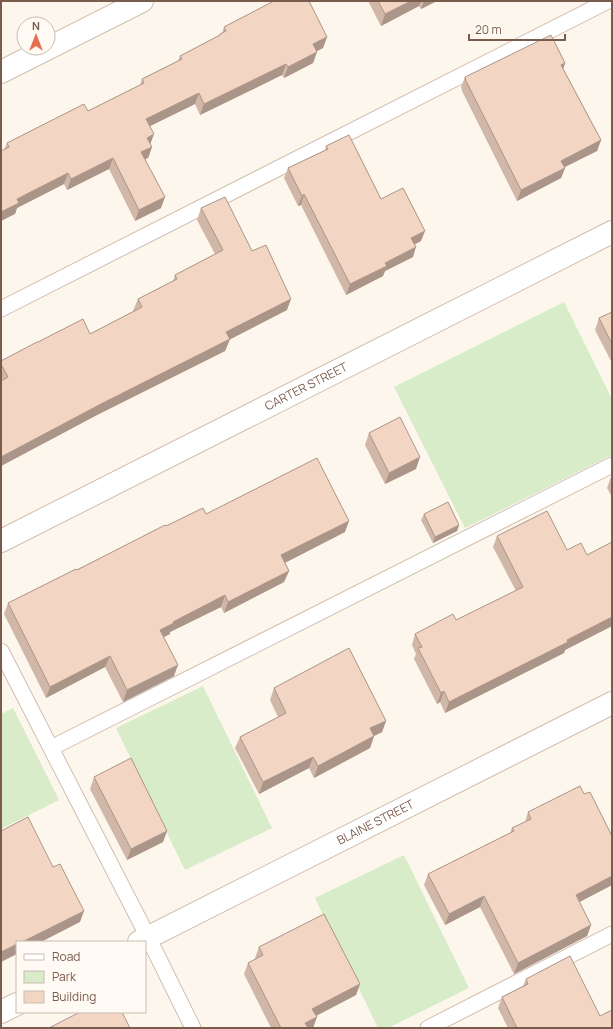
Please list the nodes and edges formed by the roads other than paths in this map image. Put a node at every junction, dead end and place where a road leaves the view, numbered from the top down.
1 (142, 1) edge
2 (608, 1) edge
3 (1, 72) edge
4 (612, 232) edge
5 (1, 309) edge
6 (612, 465) edge
7 (1, 541) edge
8 (1, 651) edge
9 (612, 703) edge
10 (51, 748) junction
11 (612, 934) edge
12 (144, 940) edge
13 (146, 944) edge
14 (16, 1004) edge
15 (1, 1012) edge
16 (194, 1028) edge
17 (428, 1028) edge

1 - 3 street
2 - 5 lane
4 - 7 street, CARTER STREET
6 - 10 lane
8 - 10 lane
9 - 12 street, BLAINE STREET
10 - 12 lane
11 - 17 lane
13 - 16 lane
14 - 15 street

